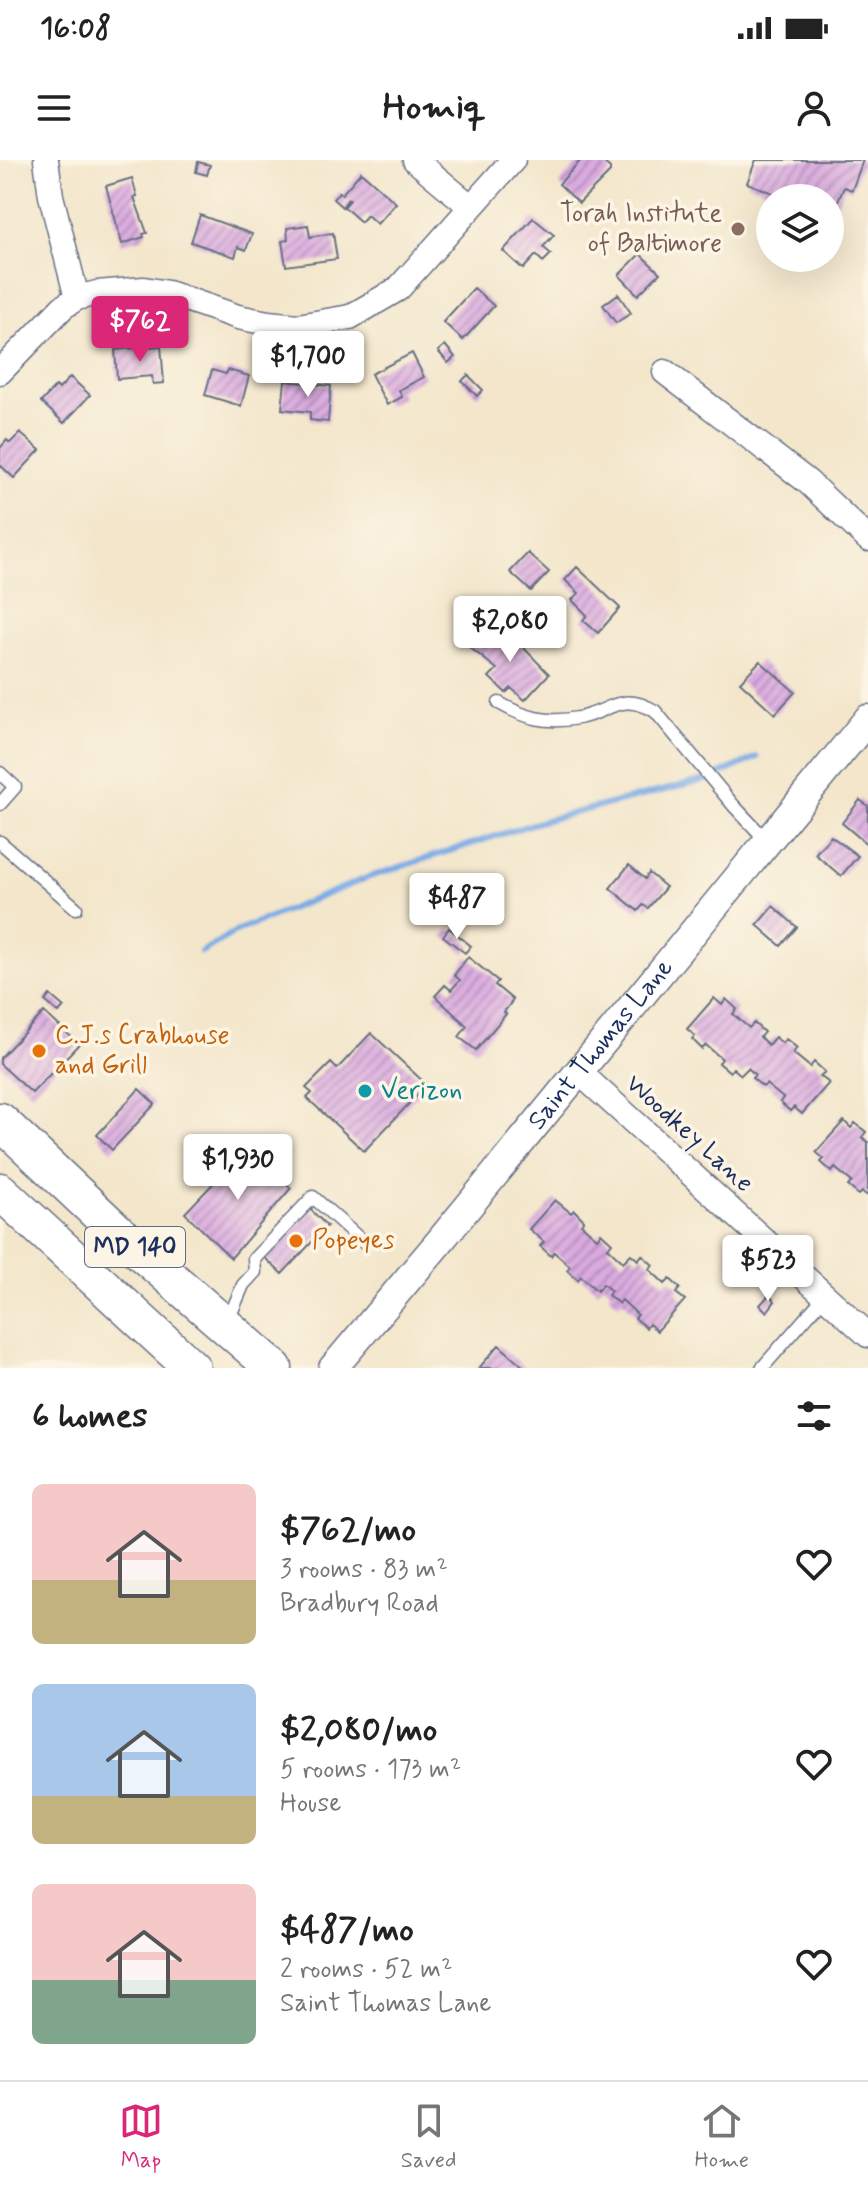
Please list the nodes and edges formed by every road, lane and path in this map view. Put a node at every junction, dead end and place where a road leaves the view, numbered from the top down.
1 (46, 160) edge
2 (415, 160) edge
3 (513, 160) edge
4 (471, 207) junction
5 (77, 298) junction
6 (0, 372) edge
7 (665, 372) dead end
8 (868, 539) edge
9 (499, 703) dead end
10 (868, 719) edge
11 (0, 773) edge
12 (0, 804) edge
13 (767, 841) junction
14 (0, 842) edge
15 (76, 908) dead end
16 (579, 1072) junction
17 (0, 1121) edge
18 (0, 1191) edge
19 (363, 1242) dead end
20 (825, 1296) junction
21 (226, 1327) junction
22 (868, 1335) edge
23 (192, 1368) edge
24 (274, 1368) edge
25 (333, 1368) edge
26 (762, 1368) edge

1 - 5 street
2 - 4 street
3 - 4 street
4 - 5 street
5 - 6 street
7 - 8 street
9 - 13 lane
10 - 13 street, Saint Thomas Lane
11 - 12 lane
13 - 16 street, Saint Thomas Lane
14 - 15 lane
16 - 20 street, Woodkey Lane
16 - 25 street, Saint Thomas Lane
17 - 21 main road, MD 140
18 - 23 main road, MD 140
19 - 21 lane
20 - 22 street, Woodkey Lane
20 - 26 lane
21 - 24 main road, MD 140

